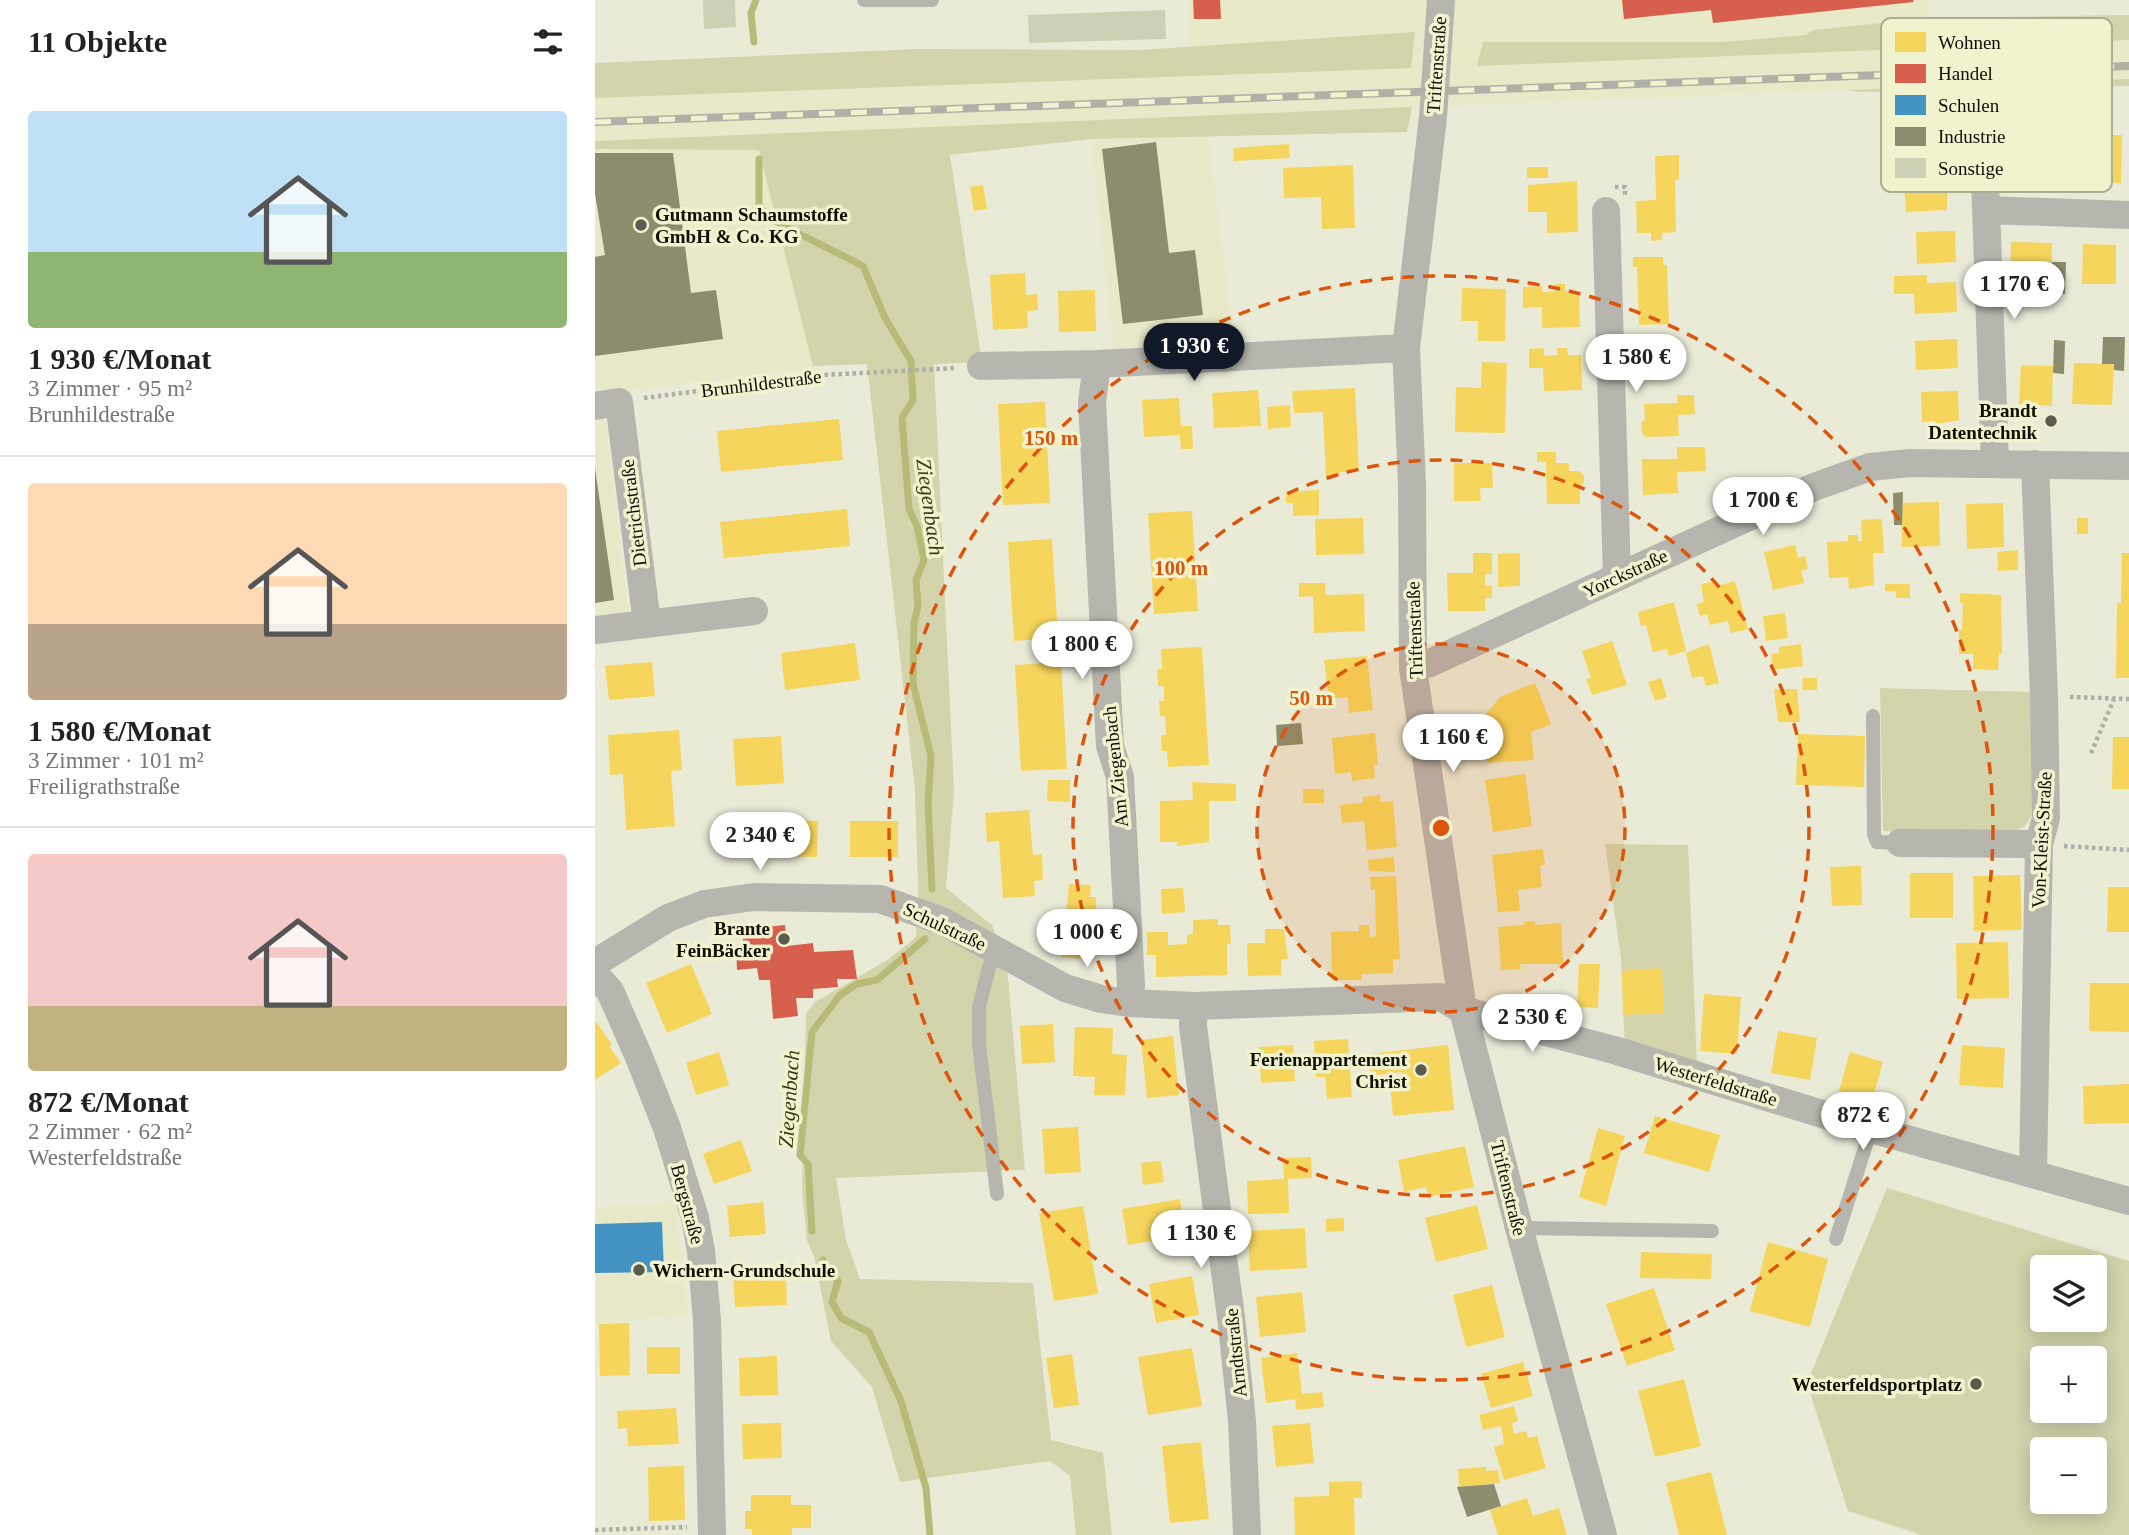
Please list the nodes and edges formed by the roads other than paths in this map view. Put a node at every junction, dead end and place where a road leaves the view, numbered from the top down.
1 (864, 0) edge
2 (932, 0) edge
3 (1441, 0) edge
4 (1985, 192) edge
5 (1986, 209) junction
6 (1606, 211) dead end
7 (2129, 215) edge
8 (1406, 348) junction
9 (1097, 364) junction
10 (981, 366) dead end
11 (607, 404) edge
12 (1995, 464) junction
13 (2035, 464) junction
14 (2129, 466) edge
15 (1617, 577) junction
16 (754, 611) dead end
17 (647, 623) junction
18 (595, 630) edge
19 (1413, 668) junction
20 (1873, 716) dead end
21 (1901, 843) joint
22 (2039, 844) junction
23 (997, 951) junction
24 (595, 963) edge
25 (595, 974) edge
26 (1129, 1003) junction
27 (1194, 1006) junction
28 (1463, 1010) junction
29 (1871, 1129) junction
30 (2033, 1174) junction
31 (997, 1194) dead end
32 (2129, 1201) edge
33 (1519, 1228) junction
34 (1712, 1231) dead end
35 (1836, 1239) dead end
36 (712, 1531) edge
37 (1247, 1535) edge
38 (1603, 1535) edge

1 - 2 lane
3 - 8 street, Triftenstraße
4 - 5 street
5 - 7 street
5 - 12 street
6 - 15 street
8 - 9 street
8 - 19 street, Triftenstraße
9 - 10 street
9 - 26 street, Am Ziegenbach
11 - 17 street, Dietrichstraße
12 - 13 street, Yorckstraße
12 - 15 street, Yorckstraße
13 - 14 street, Yorckstraße
13 - 22 street, Von-Kleist-Straße
15 - 19 street, Yorckstraße
16 - 17 street
17 - 18 street
19 - 28 street, Triftenstraße
20 - 21 lane
21 - 22 street
22 - 30 street, Von-Kleist-Straße
23 - 24 street, Schulstraße
23 - 26 street, Schulstraße
23 - 31 lane
25 - 36 street, Bergstraße
26 - 27 street, Schulstraße
27 - 28 street, Schulstraße
27 - 37 street, Arndtstraße
28 - 29 street, Westerfeldstraße
28 - 33 street, Triftenstraße
29 - 30 street, Westerfeldstraße
29 - 35 lane
30 - 32 street, Westerfeldstraße
33 - 34 lane
33 - 38 street, Triftenstraße

